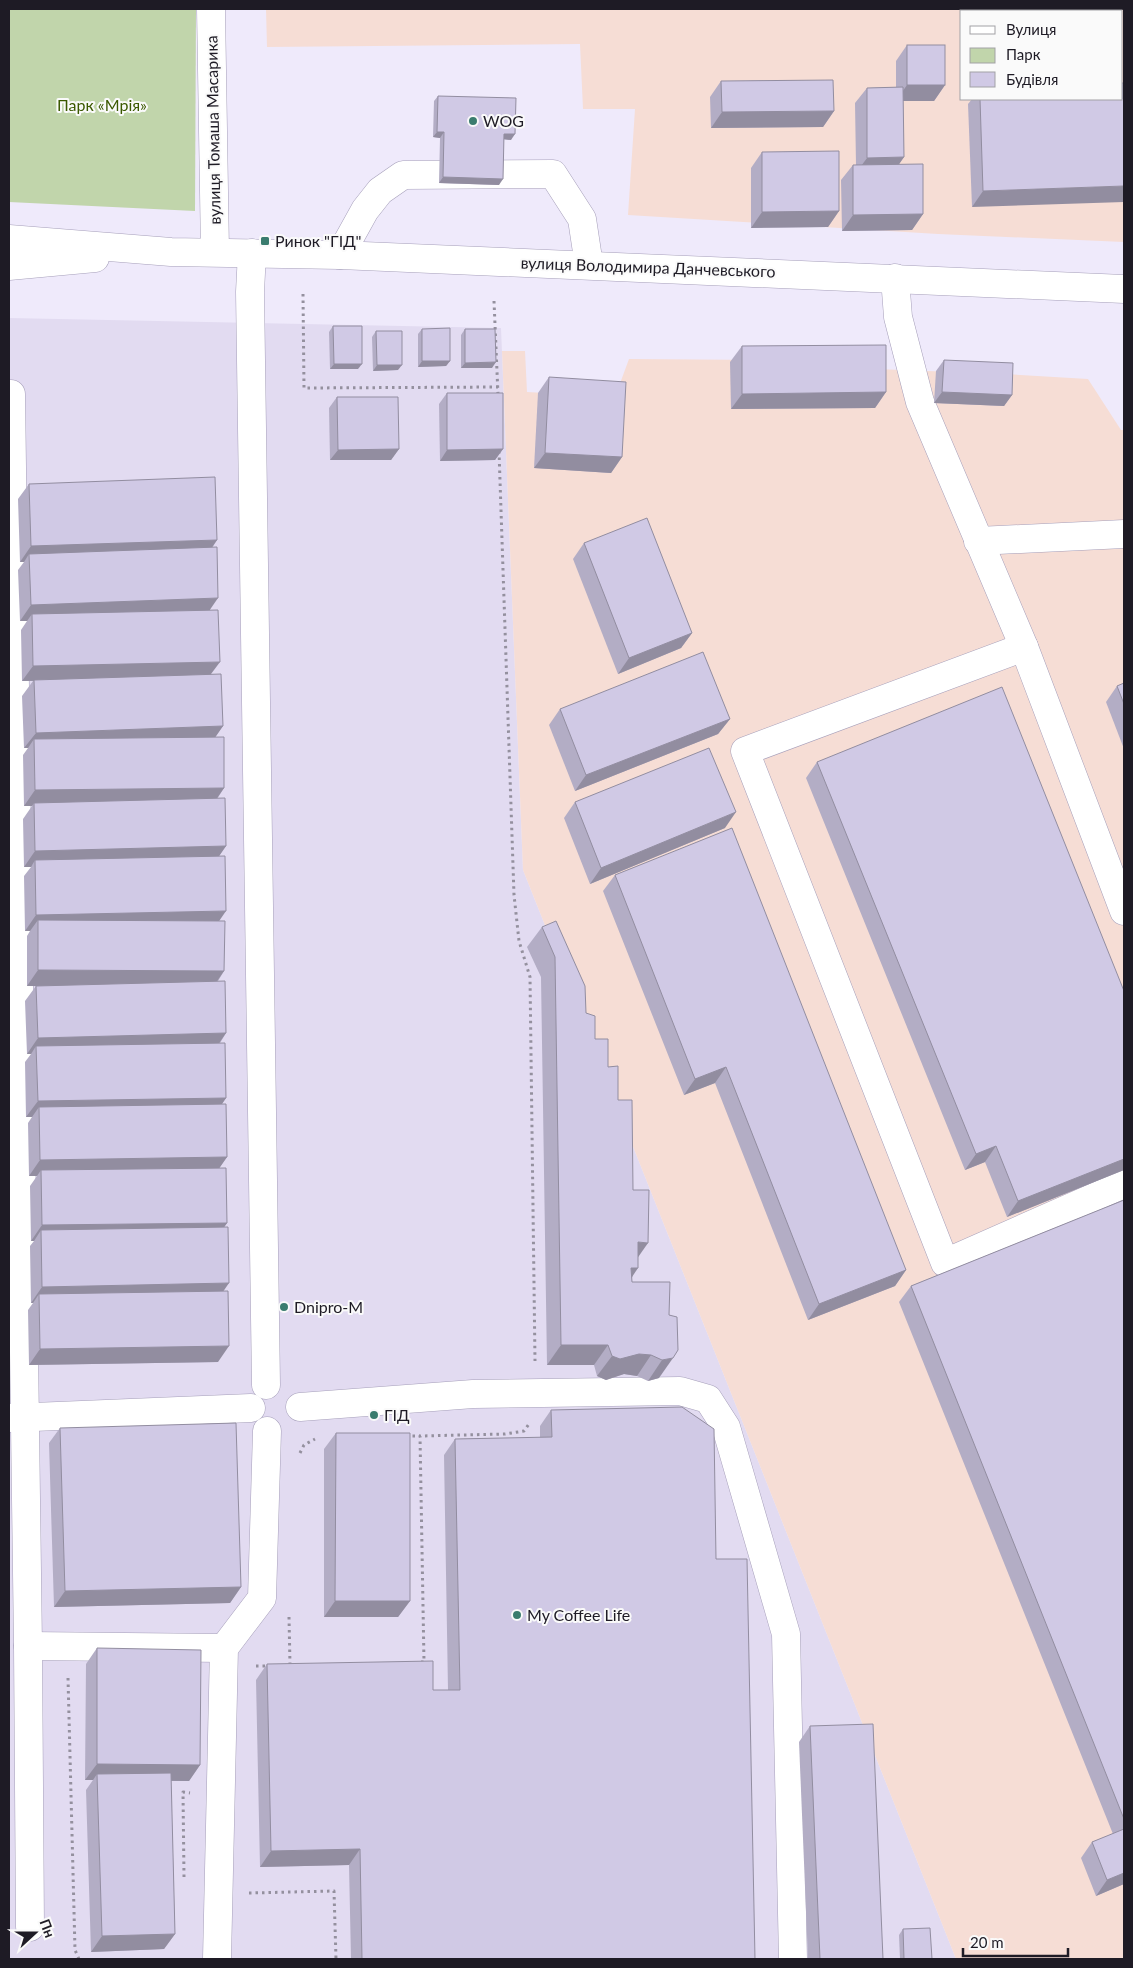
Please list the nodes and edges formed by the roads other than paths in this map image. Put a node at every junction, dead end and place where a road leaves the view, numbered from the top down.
1 (211, 9) edge
2 (9, 239) edge
3 (171, 252) junction
4 (215, 252) junction
5 (252, 253) junction
6 (340, 255) junction
7 (589, 265) junction
8 (9, 266) edge
9 (895, 278) junction
10 (1124, 289) edge
11 (11, 394) dead end
12 (1124, 534) edge
13 (978, 541) junction
14 (1024, 647) junction
15 (1124, 911) edge
16 (1124, 1184) edge
17 (266, 1385) junction
18 (300, 1407) junction
19 (251, 1408) junction
20 (17, 1418) edge
21 (267, 1431) junction
22 (28, 1646) junction
23 (224, 1648) junction
24 (30, 1927) dead end
25 (217, 1959) edge
26 (792, 1959) edge

1 - 4 street, вулиця Томаша Масарика
2 - 3 street, вулиця Володимира Данчевського
3 - 4 street, вулиця Володимира Данчевського
3 - 8 street, вулиця Володимира Данчевського
4 - 5 street, вулиця Володимира Данчевського
5 - 6 street, вулиця Володимира Данчевського
5 - 17 street
6 - 7 street, вулиця Володимира Данчевського
6 - 7 street
7 - 9 street, вулиця Володимира Данчевського
9 - 10 street, вулиця Володимира Данчевського
9 - 13 street
11 - 20 street
12 - 13 street
13 - 14 street
14 - 15 street
14 - 16 street
17 - 18 street
17 - 19 street
18 - 21 street
18 - 26 street
19 - 20 street
19 - 21 street
20 - 22 street
21 - 23 street
22 - 23 street
22 - 24 street
23 - 25 street

